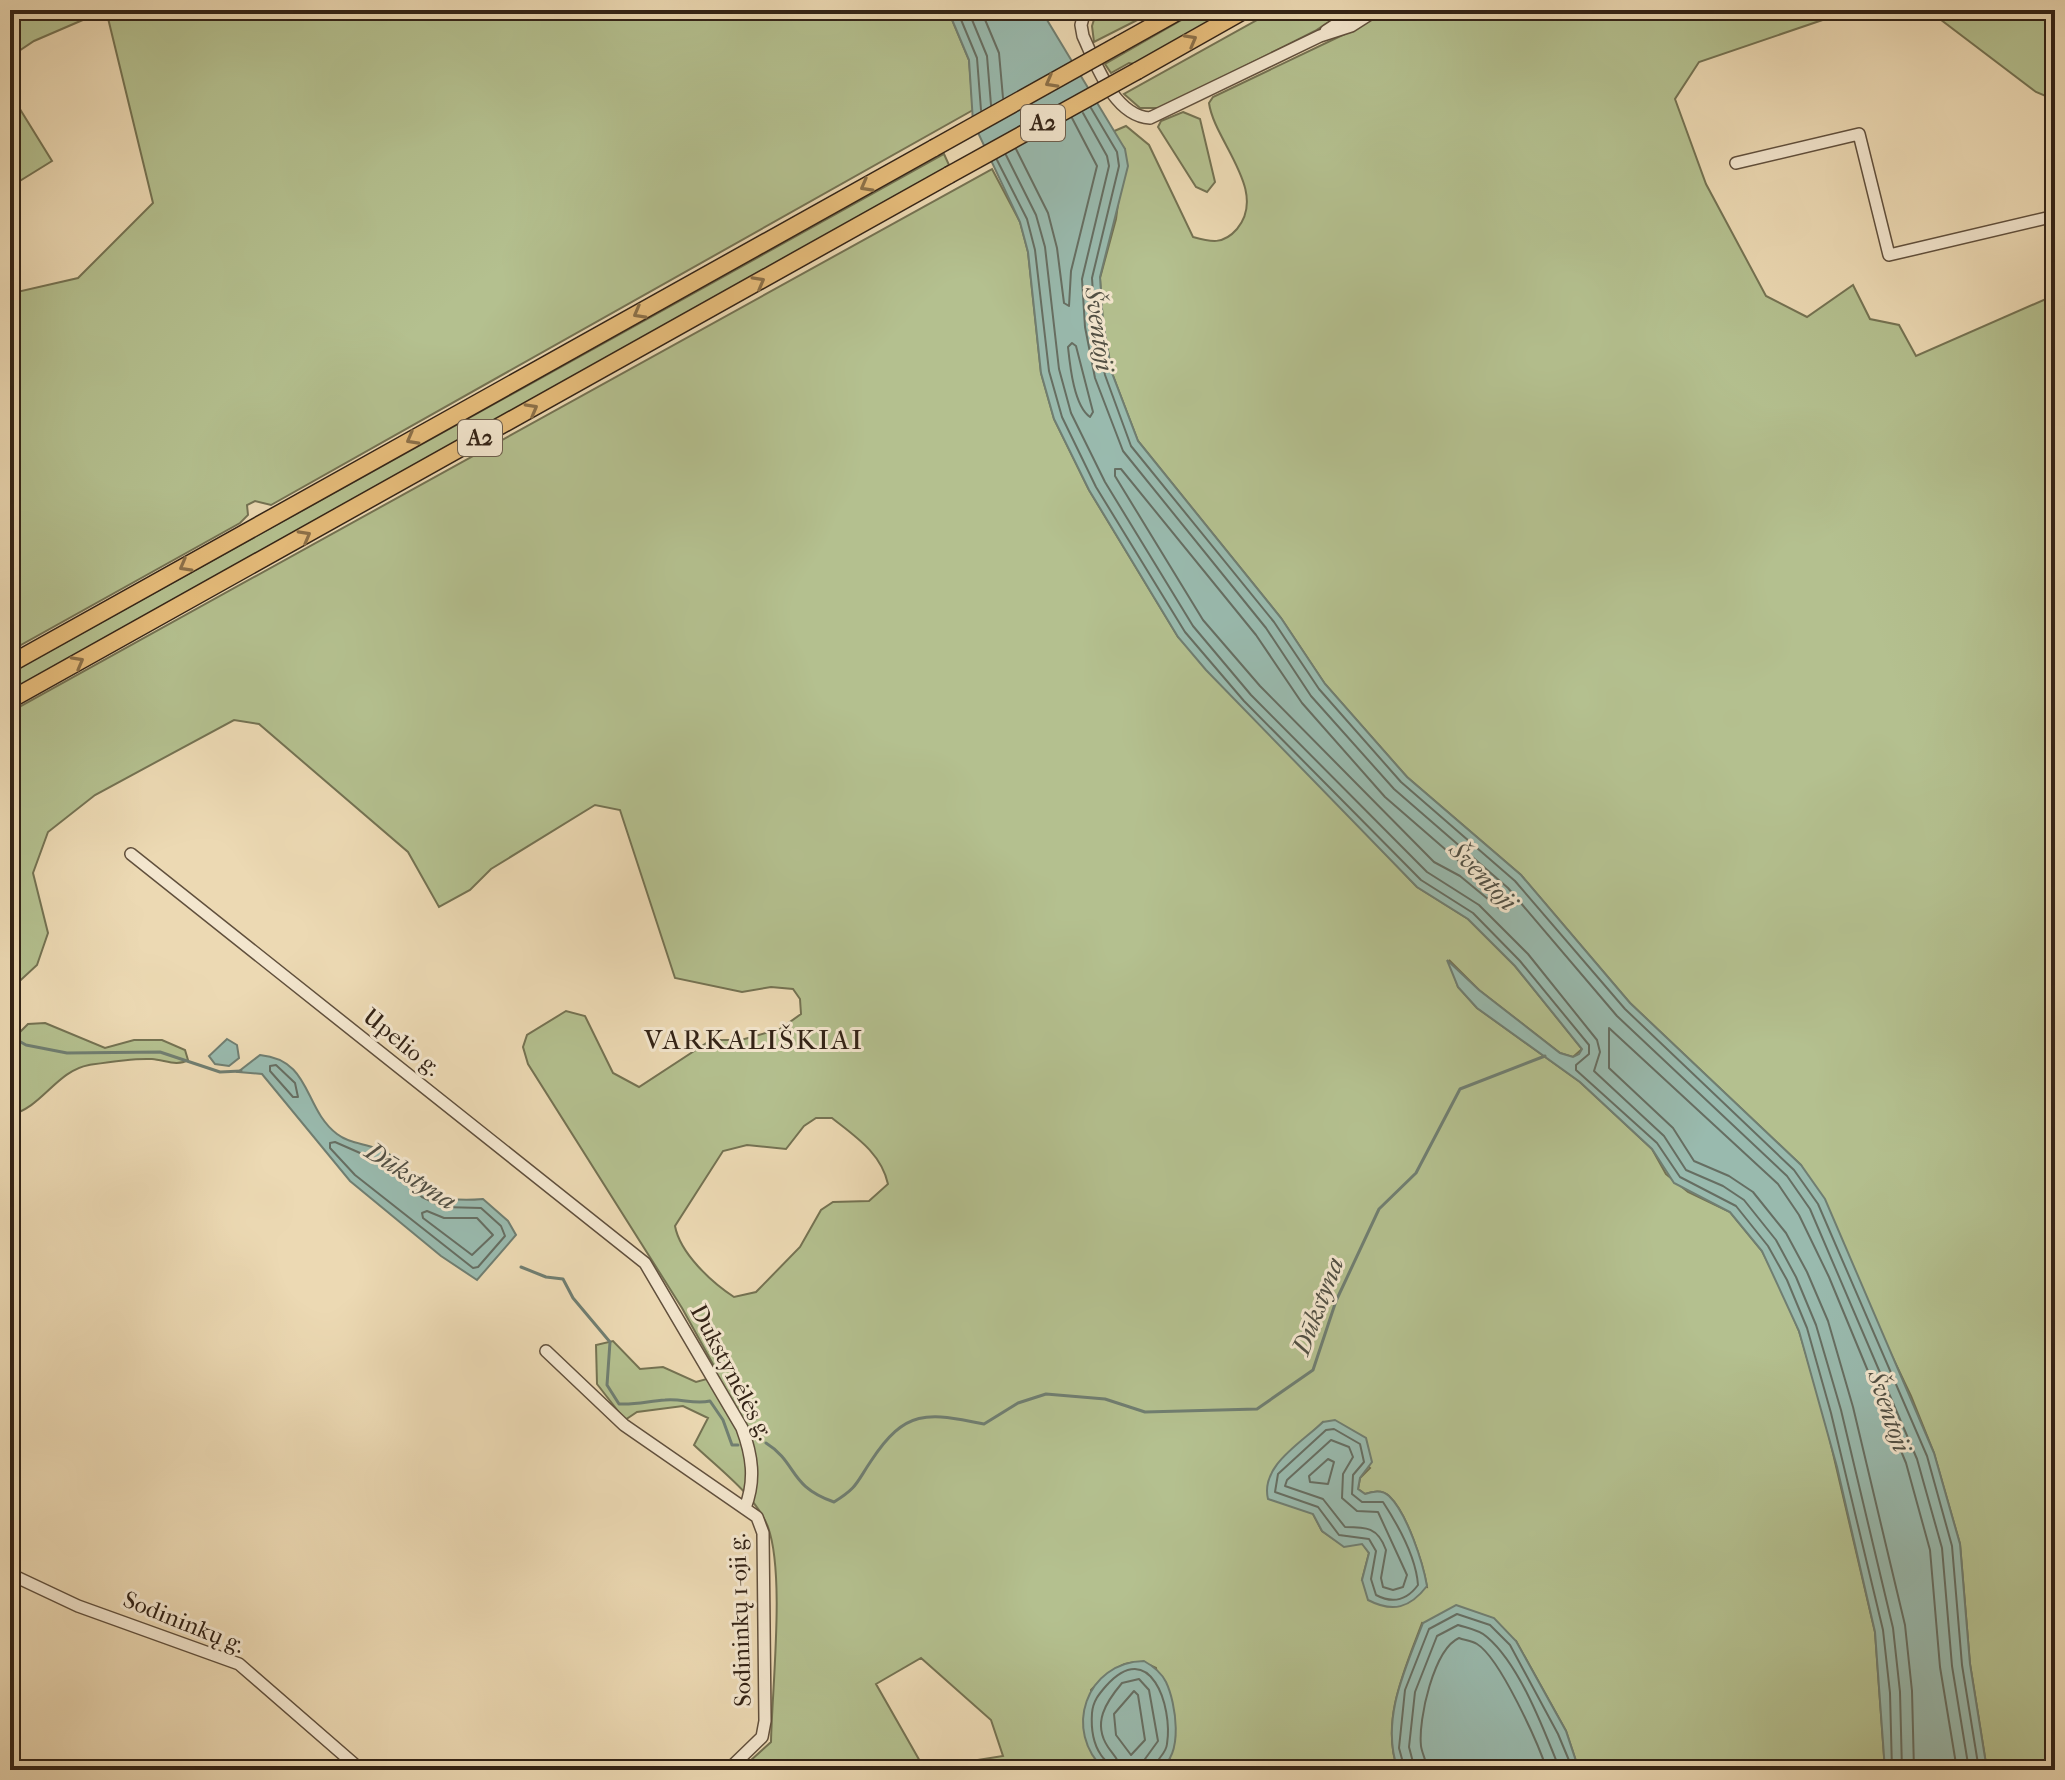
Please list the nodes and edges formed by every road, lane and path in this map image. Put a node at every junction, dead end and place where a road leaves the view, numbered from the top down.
1 (1085, 10) edge
2 (1181, 10) edge
3 (1245, 10) edge
4 (1358, 10) edge
5 (1376, 10) edge
6 (1320, 36) junction
7 (1736, 163) dead end
8 (2055, 216) edge
9 (10, 664) edge
10 (10, 700) edge
11 (131, 854) dead end
12 (645, 1263) joint
13 (546, 1351) dead end
14 (745, 1508) junction
15 (10, 1574) edge
16 (361, 1770) edge
17 (728, 1770) edge

1 - 6 street
2 -> 9 highway, A2, bridge
10 -> 3 highway, A2, bridge
4 - 6 street
5 - 6 street
7 - 8 street
11 - 12 street, Upelio g.
12 - 14 street, Dukstynėlės g.
13 - 14 street
14 - 17 street, Sodininkų 1-oji g.
15 - 16 street, Sodininkų g.

